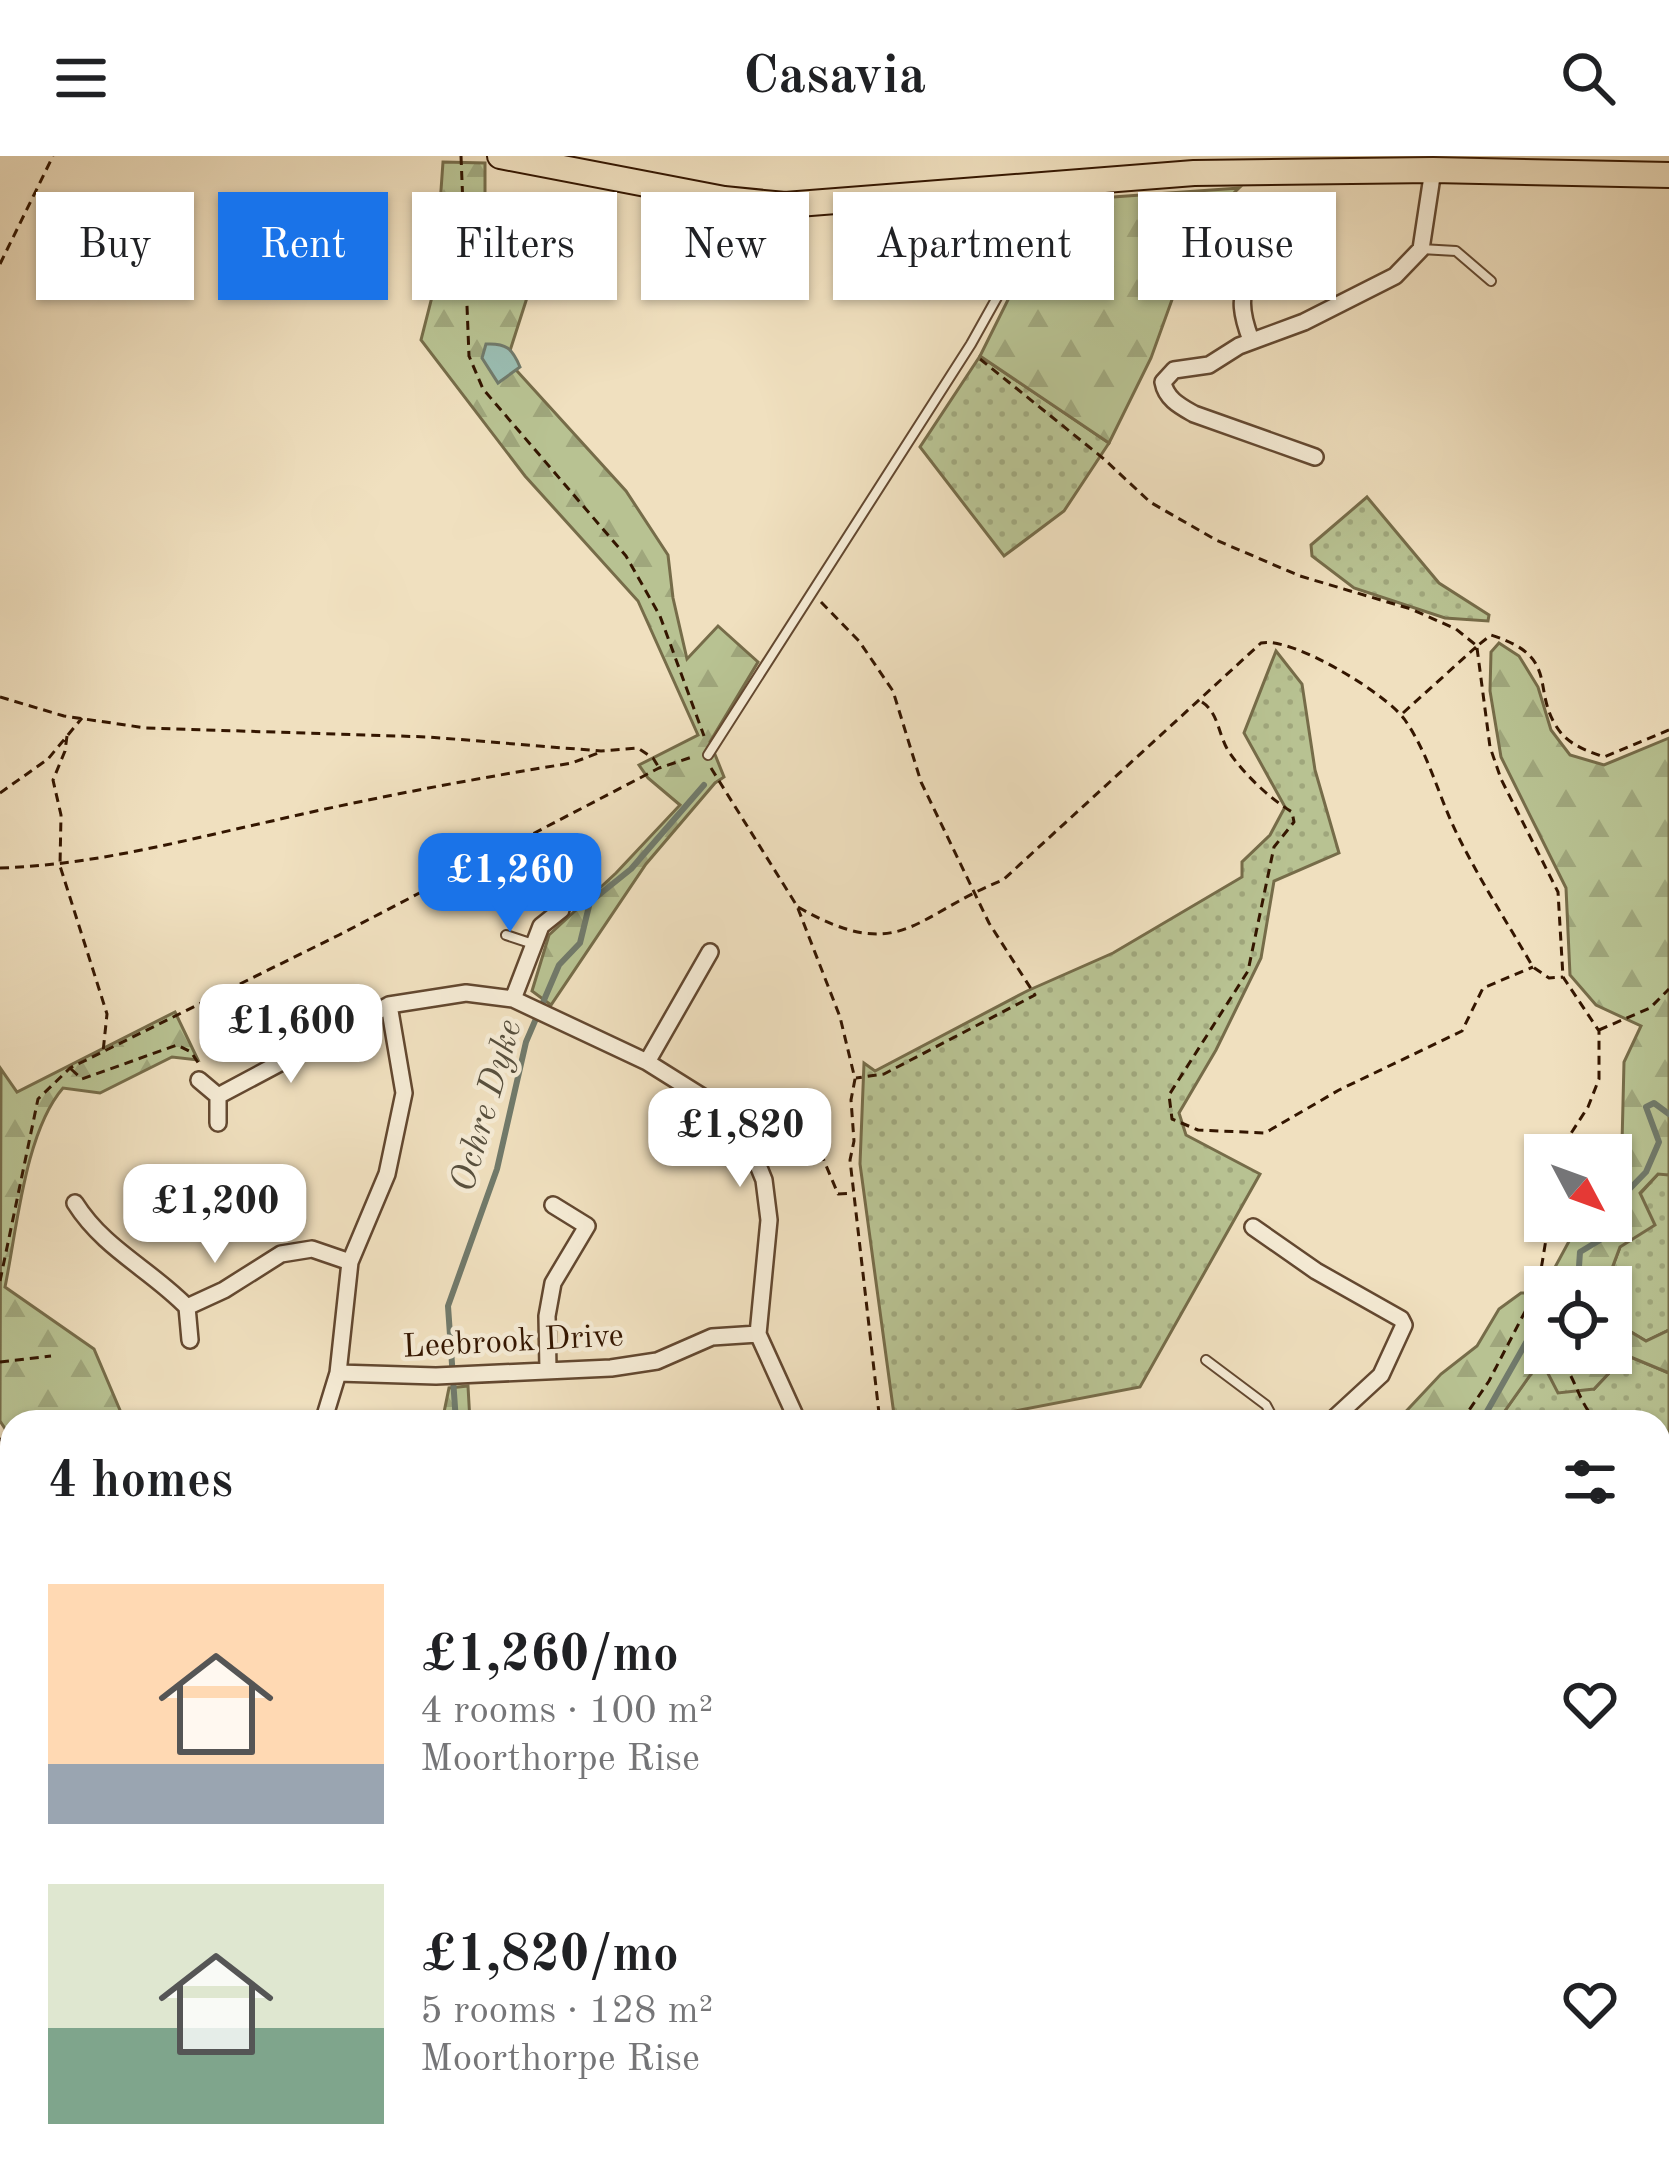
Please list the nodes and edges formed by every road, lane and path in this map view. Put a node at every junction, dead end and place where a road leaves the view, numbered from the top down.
1 (53, 156) edge
2 (461, 156) edge
3 (500, 156) edge
4 (1433, 170) junction
5 (1669, 175) edge
6 (1063, 180) junction
7 (688, 192) edge
8 (809, 203) edge
9 (1421, 249) junction
10 (0, 264) edge
11 (1491, 280) dead end
12 (1242, 300) edge
13 (1251, 340) junction
14 (968, 349) junction
15 (1316, 457) dead end
16 (811, 592) junction
17 (1477, 646) junction
18 (0, 697) edge
19 (1201, 701) junction
20 (1402, 715) junction
21 (82, 718) junction
22 (1669, 730) edge
23 (67, 736) junction
24 (601, 751) junction
25 (708, 755) junction
26 (659, 768) junction
27 (0, 793) edge
28 (59, 866) junction
29 (0, 868) edge
30 (974, 891) junction
31 (796, 906) junction
32 (561, 910) dead end
33 (506, 935) dead end
34 (534, 944) junction
35 (710, 952) dead end
36 (1533, 967) junction
37 (1563, 977) junction
38 (1669, 989) edge
39 (517, 1001) junction
40 (389, 1005) junction
41 (1598, 1031) junction
42 (104, 1052) junction
43 (647, 1063) junction
44 (70, 1068) junction
45 (855, 1078) junction
46 (199, 1080) joint
47 (218, 1096) junction
48 (218, 1123) dead end
49 (1571, 1134) edge
50 (759, 1167) junction
51 (854, 1193) junction
52 (75, 1203) dead end
53 (553, 1204) dead end
54 (1253, 1227) dead end
55 (350, 1262) junction
56 (0, 1281) edge
57 (187, 1307) junction
58 (1524, 1318) edge
59 (758, 1334) junction
60 (190, 1340) dead end
61 (51, 1356) dead end
62 (1206, 1360) dead end
63 (0, 1362) edge
64 (548, 1370) junction
65 (338, 1373) junction
66 (1568, 1374) edge
67 (327, 1410) edge
68 (793, 1410) edge
69 (879, 1410) edge
70 (1269, 1410) edge
71 (1343, 1410) edge
72 (1469, 1410) edge
73 (1585, 1410) edge

1 - 10 path
2 - 25 path
3 - 7 main road
4 - 5 main road
4 - 6 main road
4 - 9 street
6 - 8 main road
6 - 14 lane
9 - 11 lane
9 - 13 street
12 - 13 street
13 - 15 street
14 - 16 lane
14 - 17 path
16 - 25 lane
16 - 30 path
17 - 20 path
17 - 22 path
17 - 37 path
18 - 21 path
19 - 20 path
19 - 30 path
19 - 36 path
20 - 36 path
21 - 23 path
21 - 24 path
23 - 27 path
23 - 28 path
24 - 26 path
24 - 28 path
25 - 26 path
25 - 31 path
26 - 42 path
28 - 29 path
28 - 42 path
30 - 31 path
30 - 45 path
31 - 45 path
32 - 34 street
33 - 34 lane
34 - 39 street
35 - 43 street
36 - 37 path
37 - 41 path
38 - 41 path
39 - 40 street
39 - 43 street
40 - 47 street
40 - 55 street
41 - 49 path
42 - 44 path
43 - 50 street
44 - 46 path
44 - 56 path
45 - 51 path
46 - 47 street
47 - 48 street
50 - 51 path
50 - 59 street
51 - 69 path
52 - 57 street
53 - 64 street
54 - 71 street
55 - 57 street
55 - 65 street
57 - 60 street
58 - 72 path
59 - 64 street, Leebrook Drive
59 - 68 street
61 - 63 path
62 - 70 lane
64 - 65 street, Leebrook Drive
65 - 67 street
66 - 73 path

